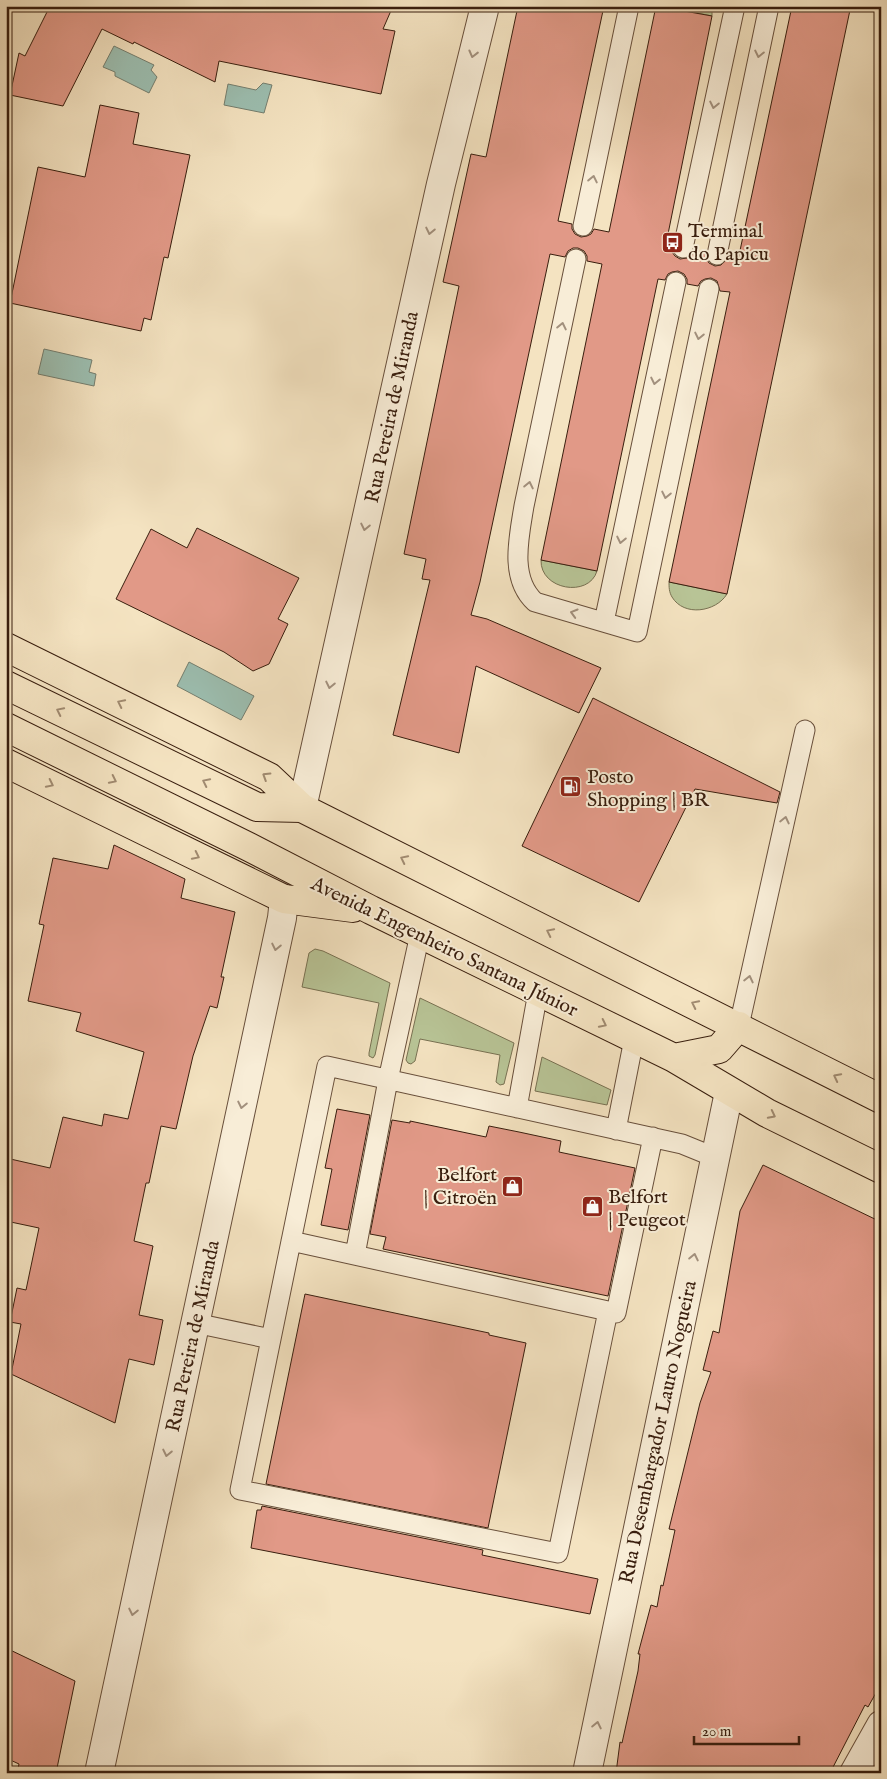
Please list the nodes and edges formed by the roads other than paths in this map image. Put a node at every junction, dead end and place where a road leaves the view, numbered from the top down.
1 (484, 6) edge
2 (629, 6) edge
3 (735, 6) edge
4 (770, 6) edge
5 (583, 226) dead end
6 (683, 248) dead end
7 (717, 255) dead end
8 (576, 259) dead end
9 (676, 282) dead end
10 (709, 288) dead end
11 (604, 622) junction
12 (6, 647) edge
13 (6, 685) edge
14 (6, 727) edge
15 (805, 730) dead end
16 (6, 763) edge
17 (302, 808) junction
18 (284, 899) junction
19 (371, 910) junction
20 (420, 934) junction
21 (538, 992) junction
22 (739, 1026) junction
23 (634, 1039) junction
24 (674, 1058) junction
25 (388, 1080) junction
26 (729, 1092) junction
27 (881, 1098) edge
28 (517, 1108) junction
29 (616, 1130) junction
30 (653, 1138) junction
31 (714, 1157) junction
32 (881, 1169) edge
33 (291, 1241) junction
34 (355, 1255) junction
35 (608, 1311) junction
36 (195, 1323) junction
37 (271, 1339) junction
38 (881, 1725) edge
39 (99, 1773) edge
40 (587, 1773) edge
41 (854, 1773) edge

1 -> 17 street, Rua Pereira de Miranda
5 -> 2 lane
3 -> 6 lane
4 -> 7 lane
11 -> 8 lane
9 -> 11 lane
10 -> 11 lane
17 -> 12 main road
17 -> 13 main road
14 -> 19 main road, Avenida Engenheiro Santana Júnior
22 -> 15 lane
16 -> 18 main road
22 -> 17 main road
18 - 19 main road
18 -> 36 street, Rua Pereira de Miranda
19 - 20 main road, Avenida Engenheiro Santana Júnior
20 - 21 main road, Avenida Engenheiro Santana Júnior
20 - 25 lane
21 -> 23 main road, Avenida Engenheiro Santana Júnior
21 - 28 lane
22 - 24 main road
27 -> 22 main road
23 - 24 main road, Avenida Engenheiro Santana Júnior
23 - 29 lane
24 - 26 main road, Avenida Engenheiro Santana Júnior
25 - 28 lane
25 - 33 lane
25 - 34 lane
26 - 31 street, Rua Desembargador Lauro Nogueira
26 -> 32 main road, Avenida Engenheiro Santana Júnior
28 - 29 lane
29 - 30 lane
30 - 31 lane
30 - 35 lane
40 -> 31 street, Rua Desembargador Lauro Nogueira
33 - 34 lane
33 - 37 lane
34 - 35 lane
35 - 37 lane
36 - 37 lane
36 -> 39 street, Rua Pereira de Miranda
38 - 41 street

